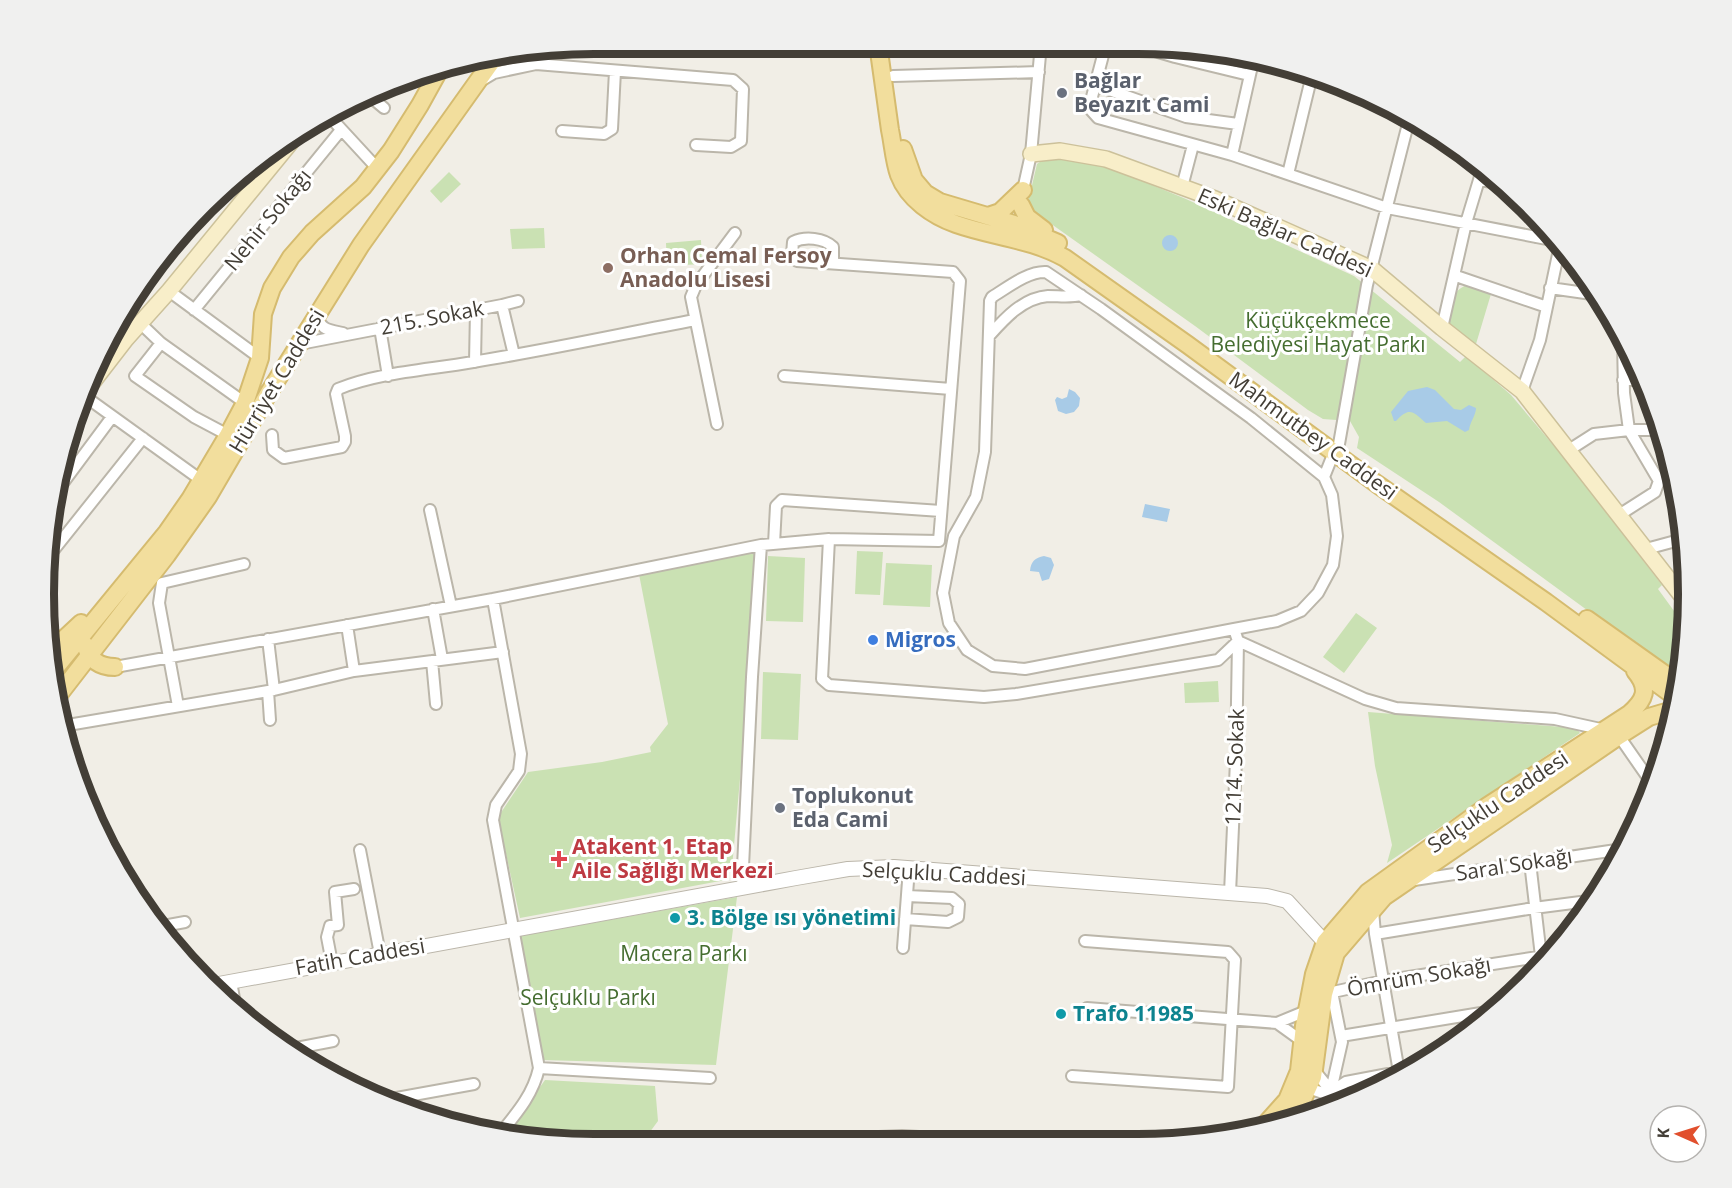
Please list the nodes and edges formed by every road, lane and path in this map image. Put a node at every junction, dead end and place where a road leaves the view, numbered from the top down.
1 (879, 54) edge
2 (891, 54) edge
3 (1040, 54) edge
4 (1103, 54) edge
5 (1191, 57) edge
6 (531, 58) edge
7 (490, 64) edge
8 (536, 64) junction
9 (1252, 66) edge
10 (615, 70) junction
11 (1039, 72) junction
12 (1249, 75) junction
13 (893, 76) junction
14 (435, 78) edge
15 (1310, 82) edge
16 (475, 85) junction
17 (1095, 85) junction
18 (375, 101) edge
19 (384, 108) dead end
20 (334, 121) edge
21 (1238, 124) junction
22 (1408, 126) edge
23 (341, 129) junction
24 (562, 131) dead end
25 (696, 145) dead end
26 (1193, 145) junction
27 (1031, 154) junction
28 (1232, 154) junction
29 (265, 166) edge
30 (377, 168) junction
31 (1288, 174) junction
32 (1480, 177) edge
33 (1182, 187) junction
34 (1022, 197) junction
35 (1387, 208) junction
36 (988, 216) junction
37 (1466, 224) junction
38 (1009, 227) junction
39 (1537, 231) edge
40 (735, 233) dead end
41 (1536, 237) junction
42 (1545, 239) edge
43 (1059, 244) junction
44 (1558, 255) edge
45 (833, 263) dead end
46 (1372, 269) junction
47 (1456, 276) junction
48 (1550, 288) junction
49 (169, 291) junction
50 (1586, 293) edge
51 (1081, 295) junction
52 (518, 301) dead end
53 (502, 305) junction
54 (1546, 307) junction
55 (194, 310) junction
56 (476, 310) junction
57 (317, 312) junction
58 (695, 320) junction
59 (140, 323) junction
60 (380, 328) junction
61 (1442, 328) junction
62 (347, 334) junction
63 (122, 335) edge
64 (989, 336) junction
65 (161, 343) junction
66 (298, 347) junction
67 (514, 355) junction
68 (1623, 357) edge
69 (260, 358) junction
70 (475, 362) junction
71 (288, 363) junction
72 (388, 376) junction
73 (784, 376) dead end
74 (1623, 380) junction
75 (1634, 380) edge
76 (951, 389) junction
77 (1522, 391) junction
78 (90, 401) edge
79 (245, 403) junction
80 (112, 417) junction
81 (717, 424) dead end
82 (1629, 430) junction
83 (1652, 430) edge
84 (228, 435) junction
85 (272, 435) dead end
86 (143, 438) junction
87 (1336, 448) junction
88 (1569, 450) junction
89 (1324, 477) junction
90 (66, 478) edge
91 (201, 480) junction
92 (430, 510) dead end
93 (941, 511) junction
94 (1619, 515) junction
95 (829, 539) junction
96 (1675, 541) edge
97 (774, 544) junction
98 (762, 545) junction
99 (56, 547) edge
100 (1646, 549) junction
101 (244, 564) dead end
102 (129, 577) junction
103 (1671, 583) junction
104 (1678, 583) edge
105 (1678, 592) edge
106 (117, 594) junction
107 (494, 598) junction
108 (451, 606) junction
109 (433, 609) junction
110 (346, 625) junction
111 (1234, 629) junction
112 (104, 635) junction
113 (268, 639) junction
114 (1238, 640) junction
115 (57, 645) edge
116 (503, 652) junction
117 (88, 655) junction
118 (169, 657) junction
119 (437, 660) junction
120 (1625, 661) junction
121 (59, 664) edge
122 (115, 667) junction
123 (354, 671) junction
124 (69, 683) junction
125 (1670, 685) edge
126 (1670, 685) edge
127 (63, 690) edge
128 (271, 690) junction
129 (1669, 693) edge
130 (436, 704) dead end
131 (178, 706) junction
132 (1665, 712) edge
133 (1649, 717) junction
134 (270, 720) dead end
135 (70, 725) edge
136 (1612, 733) junction
137 (1646, 776) edge
138 (360, 850) dead end
139 (1613, 850) edge
140 (1530, 862) junction
141 (909, 868) junction
142 (1405, 881) junction
143 (742, 888) junction
144 (354, 889) dead end
145 (1230, 893) junction
146 (907, 896) junction
147 (1581, 902) edge
148 (1534, 908) junction
149 (1373, 909) junction
150 (905, 919) junction
151 (185, 922) dead end
152 (168, 925) edge
153 (512, 930) junction
154 (1375, 934) junction
155 (1085, 941) dead end
156 (903, 948) dead end
157 (1330, 948) junction
158 (1543, 952) edge
159 (380, 954) junction
160 (1534, 960) edge
161 (332, 963) junction
162 (1383, 981) junction
163 (231, 982) junction
164 (220, 984) edge
165 (1328, 993) junction
166 (234, 996) edge
167 (1088, 1008) dead end
168 (1306, 1011) junction
169 (1477, 1014) edge
170 (1232, 1020) junction
171 (1277, 1023) junction
172 (1393, 1027) junction
173 (1341, 1036) junction
174 (333, 1041) dead end
175 (1302, 1041) junction
176 (301, 1047) edge
177 (1401, 1066) edge
178 (538, 1068) junction
179 (1314, 1070) junction
180 (1072, 1076) dead end
181 (1382, 1076) edge
182 (710, 1078) dead end
183 (474, 1084) dead end
184 (1301, 1086) junction
185 (1330, 1094) junction
186 (1336, 1096) edge
187 (399, 1097) edge
188 (1298, 1109) edge
189 (1300, 1109) edge
190 (1271, 1118) edge
191 (506, 1126) edge

1 - 38 main road, Mahmutbey Caddesi
2 - 13 main road, Mahmutbey Caddesi
3 - 11 street
4 - 17 street
5 - 12 street
6 - 8 street
7 - 16 main road, Hürriyet Caddesi
8 - 10 street
8 - 16 street
9 - 12 street
10 - 24 street
10 - 25 street
11 - 13 street
11 - 27 street
12 - 21 street
13 - 36 main road, Mahmutbey Caddesi
14 - 30 main road, Hürriyet Caddesi
15 - 31 street
16 - 57 main road, Hürriyet Caddesi
17 - 21 street
17 - 26 street
18 - 19 street
20 - 23 street
21 - 28 street
22 - 35 street
23 - 30 street
23 - 55 street, Nehir Sokağı
26 - 28 street
26 - 33 street
27 - 33 main road, Eski Bağlar Caddesi
27 - 34 street
28 - 31 street
29 - 49 main road
30 - 69 main road, Hürriyet Caddesi
31 - 35 street
32 - 37 street
33 - 46 main road, Eski Bağlar Caddesi
34 - 36 main road
34 - 38 main road
34 - 43 main road
35 - 37 street
35 - 46 street
36 - 38 main road, Mahmutbey Caddesi
37 - 41 street
37 - 47 street
38 - 43 main road, Mahmutbey Caddesi
38 - 87 main road, Mahmutbey Caddesi
39 - 41 street
40 - 58 street
41 - 42 street
43 - 87 main road, Mahmutbey Caddesi
44 - 48 street
45 - 76 street
46 - 61 main road, Eski Bağlar Caddesi
46 - 87 street
47 - 54 street
47 - 61 street
48 - 50 street
48 - 54 street
49 - 55 street
49 - 59 main road
51 - 64 street
51 - 64 street
51 - 89 street
52 - 53 street
53 - 56 street, 215. Sokak
53 - 67 street, 215. Sokak
54 - 77 street
55 - 69 street
56 - 60 street, 215. Sokak
56 - 70 street
57 - 62 street
57 - 66 main road, Hürriyet Caddesi
58 - 67 street
58 - 81 street
59 - 63 main road
59 - 65 street
60 - 62 street, 215. Sokak
60 - 72 street
61 - 77 main road, Eski Bağlar Caddesi
62 - 66 street, 215. Sokak
64 - 111 street
65 - 79 street
65 - 84 street
66 - 71 main road, Hürriyet Caddesi
67 - 70 street
68 - 74 street
69 - 71 main road
69 - 79 main road, Hürriyet Caddesi
70 - 72 street
71 - 112 main road, Hürriyet Caddesi
72 - 85 street
73 - 76 street
74 - 75 street
74 - 82 street
76 - 93 street
77 - 88 main road, Eski Bağlar Caddesi
78 - 80 street
79 - 84 main road, Hürriyet Caddesi
80 - 86 street
80 - 90 street
82 - 83 street
82 - 88 street
82 - 94 street
84 - 91 main road, Hürriyet Caddesi
86 - 91 street
86 - 99 street
87 - 89 street
87 - 120 main road, Mahmutbey Caddesi
87 - 125 main road, Mahmutbey Caddesi
88 - 94 main road, Eski Bağlar Caddesi
89 - 111 street
91 - 102 main road, Hürriyet Caddesi
92 - 108 street
93 - 95 street
93 - 97 street
94 - 100 main road, Eski Bağlar Caddesi
95 - 97 street
95 - 114 street
96 - 100 street
97 - 98 street
98 - 107 street
98 - 143 street
100 - 103 main road, Eski Bağlar Caddesi
101 - 118 street
102 - 106 main road, Hürriyet Caddesi
102 - 115 main road
103 - 104 street
103 - 105 main road, Eski Bağlar Caddesi
106 - 117 main road
106 - 121 main road, Hürriyet Caddesi
107 - 108 street
107 - 116 street
108 - 109 street
109 - 110 street
109 - 119 street
110 - 113 street
110 - 123 street
111 - 114 street
112 - 117 main road, Hürriyet Caddesi
112 - 122 main road
113 - 118 street
113 - 128 street
114 - 136 street
114 - 145 street, 1214. Sokak
116 - 119 street
116 - 153 street
117 - 122 main road
117 - 124 main road, Hürriyet Caddesi
118 - 122 street
118 - 131 street
119 - 123 street
119 - 130 street
120 - 126 main road, Mahmutbey Caddesi
120 - 136 main road, Selçuklu Caddesi
122 - 124 main road
123 - 128 street
124 - 127 main road, Hürriyet Caddesi
128 - 131 street
128 - 134 street
129 - 133 main road
131 - 135 street
132 - 133 main road
133 - 136 main road, Selçuklu Caddesi
136 - 137 street
136 - 142 main road, Selçuklu Caddesi
136 - 157 main road, Selçuklu Caddesi
138 - 159 street
139 - 140 street, Saral Sokağı
140 - 142 street, Saral Sokağı
140 - 148 street
141 - 143 street, Selçuklu Caddesi
141 - 145 street, Selçuklu Caddesi
141 - 146 street
142 - 149 main road, Selçuklu Caddesi
143 - 153 street, Selçuklu Caddesi
144 - 161 street
145 - 157 street, Selçuklu Caddesi
146 - 150 street
146 - 150 street
147 - 148 street
148 - 154 street
148 - 158 street
149 - 154 street
149 - 157 main road, Selçuklu Caddesi
150 - 156 street
151 - 152 street
153 - 159 street, Fatih Caddesi
153 - 178 street
154 - 162 street
155 - 170 street
157 - 165 main road, Selçuklu Caddesi
157 - 168 main road, Selçuklu Caddesi
159 - 161 street, Fatih Caddesi
160 - 162 street, Ömrüm Sokağı
161 - 163 street, Fatih Caddesi
162 - 165 street, Ömrüm Sokağı
162 - 172 street
163 - 164 street, Fatih Caddesi
163 - 166 street
165 - 173 street
165 - 179 main road, Selçuklu Caddesi
167 - 170 street
168 - 171 street
168 - 175 main road, Selçuklu Caddesi
169 - 172 street
170 - 171 street
170 - 180 street
171 - 175 street
172 - 173 street
172 - 177 street
173 - 185 street
174 - 176 street
175 - 184 main road, Selçuklu Caddesi
178 - 182 street
178 - 191 street
179 - 184 main road, Selçuklu Caddesi
179 - 185 street
181 - 185 street
183 - 187 street
184 - 185 street
184 - 188 main road, Selçuklu Caddesi
184 - 190 main road, Selçuklu Caddesi
185 - 186 street
185 - 189 street

